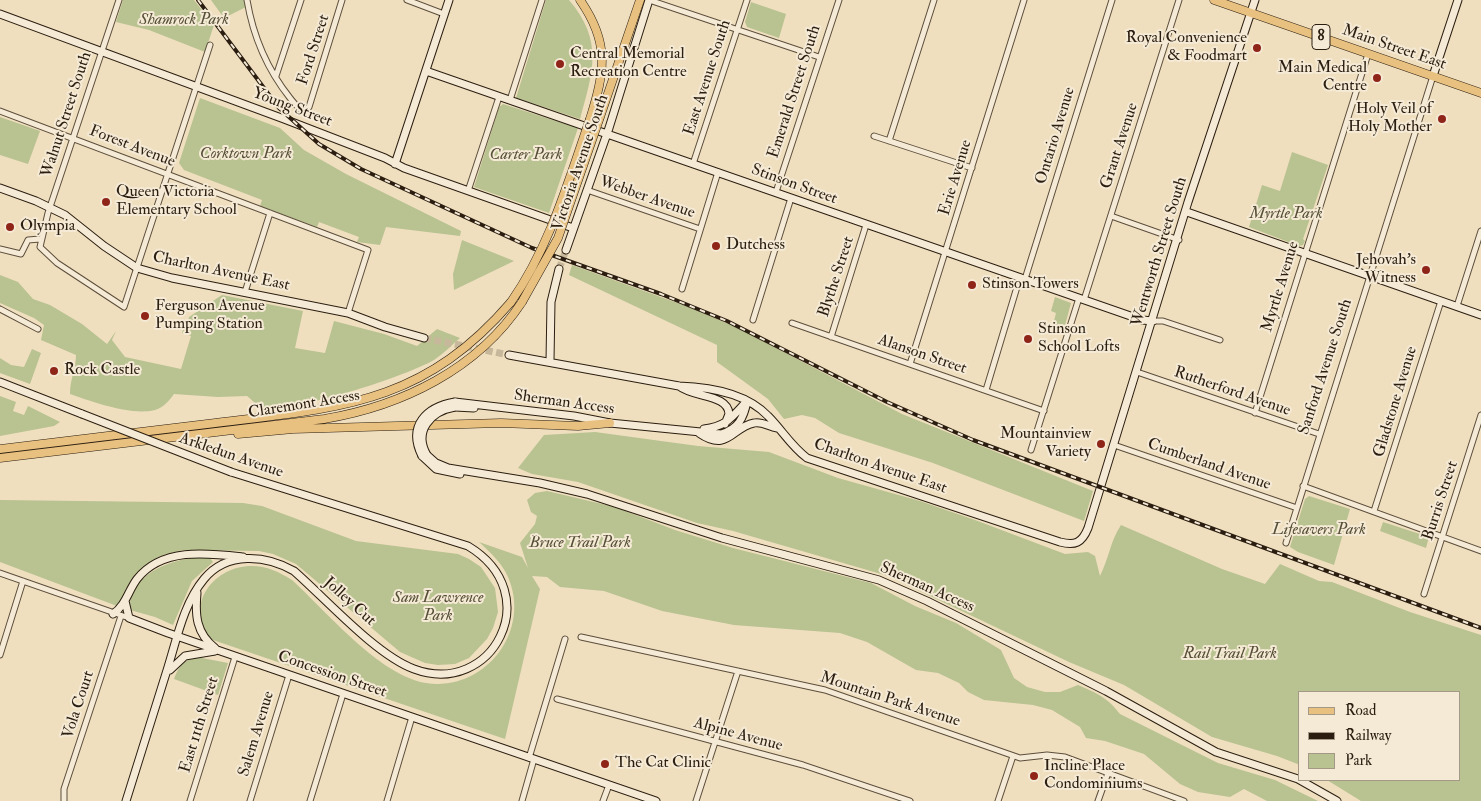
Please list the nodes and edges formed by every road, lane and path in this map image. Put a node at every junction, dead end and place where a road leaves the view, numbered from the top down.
1 (119, 0) edge
2 (247, 0) edge
3 (302, 0) edge
4 (342, 0) edge
5 (407, 0) edge
6 (449, 0) edge
7 (542, 0) edge
8 (580, 0) edge
9 (640, 0) edge
10 (650, 0) edge
11 (747, 0) edge
12 (839, 0) edge
13 (934, 0) edge
14 (1024, 0) edge
15 (1112, 0) edge
16 (1179, 0) edge
17 (1214, 0) edge
18 (1255, 0) edge
19 (1458, 0) edge
20 (1251, 13) junction
21 (0, 14) edge
22 (444, 14) junction
23 (737, 30) junction
24 (210, 45) dead end
25 (101, 51) junction
26 (1368, 54) junction
27 (819, 58) junction
28 (426, 72) junction
29 (276, 76) junction
30 (1433, 76) junction
31 (196, 88) junction
32 (1481, 93) edge
33 (499, 97) junction
34 (510, 100) junction
35 (0, 111) edge
36 (607, 133) junction
37 (874, 136) dead end
38 (73, 138) junction
39 (888, 141) junction
40 (395, 164) junction
41 (694, 164) junction
42 (972, 168) junction
43 (718, 172) junction
44 (168, 175) junction
45 (0, 188) edge
46 (587, 190) junction
47 (468, 191) junction
48 (776, 192) junction
49 (791, 198) junction
50 (50, 207) junction
51 (1187, 212) junction
52 (270, 213) junction
53 (1111, 216) junction
54 (866, 225) junction
55 (573, 228) junction
56 (700, 229) junction
57 (1481, 231) edge
58 (40, 239) junction
59 (1179, 240) junction
60 (0, 249) edge
61 (566, 250) tunnel mouth
62 (945, 252) junction
63 (1304, 252) junction
64 (137, 268) junction
65 (559, 269) tunnel mouth
66 (1370, 275) junction
67 (1022, 278) junction
68 (682, 289) dead end
69 (245, 292) junction
70 (1081, 299) junction
71 (1441, 301) junction
72 (1457, 306) junction
73 (0, 309) edge
74 (348, 313) junction
75 (1481, 315) edge
76 (753, 320) dead end
77 (1153, 321) junction
78 (792, 323) dead end
79 (38, 329) dead end
80 (831, 337) junction
81 (424, 338) tunnel mouth
82 (1220, 340) dead end
83 (509, 355) tunnel mouth
84 (550, 361) junction
85 (910, 364) junction
86 (1138, 372) junction
87 (0, 382) edge
88 (679, 386) junction
89 (986, 390) junction
90 (747, 401) junction
91 (1044, 411) junction
92 (1255, 413) junction
93 (1481, 415) edge
94 (610, 423) junction
95 (725, 424) junction
96 (777, 428) junction
97 (696, 431) junction
98 (198, 434) junction
99 (1320, 434) junction
100 (1114, 445) junction
101 (0, 449) edge
102 (1031, 450) dead end
103 (0, 458) edge
104 (1304, 486) junction
105 (1297, 508) junction
106 (1374, 511) junction
107 (1442, 537) junction
108 (1082, 540) joint
109 (458, 542) joint
110 (1286, 543) dead end
111 (1481, 551) edge
112 (251, 558) junction
113 (0, 573) edge
114 (23, 581) junction
115 (197, 588) junction
116 (1424, 594) dead end
117 (125, 601) junction
118 (113, 614) junction
119 (121, 616) junction
120 (129, 618) junction
121 (178, 637) junction
122 (580, 637) dead end
123 (565, 639) dead end
124 (219, 651) junction
125 (0, 655) edge
126 (235, 657) junction
127 (738, 671) junction
128 (289, 675) junction
129 (164, 679) junction
130 (343, 694) junction
131 (557, 699) dead end
132 (412, 718) junction
133 (716, 742) junction
134 (1013, 756) junction
135 (532, 758) junction
136 (1108, 773) junction
137 (1298, 779) edge
138 (1302, 781) edge
139 (609, 784) junction
140 (64, 801) edge
141 (126, 801) edge
142 (190, 801) edge
143 (250, 801) edge
144 (310, 801) edge
145 (387, 801) edge
146 (522, 801) edge
147 (603, 801) edge
148 (656, 801) edge
149 (696, 801) edge
150 (910, 801) edge
151 (998, 801) edge
152 (1098, 801) edge
153 (1184, 801) edge
154 (1337, 801) edge

1 - 25 street, Walnut Street South
2 - 29 street
3 - 29 street
4 - 29 street, Ford Street
5 - 22 street
6 - 22 main road
7 - 34 street
8 - 101 main road, Claremont Access, bridge
9 - 98 main road, Claremont Access, bridge
10 - 23 street
10 - 36 main road, Victoria Avenue South
11 - 23 street, East Avenue South
12 - 27 street, Emerald Street South
13 - 39 street
14 - 42 street, Erie Avenue
15 - 67 street, Ontario Avenue
16 - 53 street, Grant Avenue
17 - 20 main road, Main Street East / 8
18 - 20 main road, Wentworth Street South
19 - 30 main road, Sanford Avenue South
20 - 26 main road, Main Street East / 8
20 - 51 main road, Wentworth Street South
21 - 25 main road, Young Street
22 - 28 main road
23 - 27 street
23 - 41 street, East Avenue South
24 - 31 street
25 - 31 main road, Young Street
25 - 38 street, Walnut Street South
26 - 30 main road, Main Street East / 8
26 - 63 street, Myrtle Avenue
27 - 48 street, Emerald Street South
28 - 33 main road, Stinson Street
28 - 40 main road
30 - 32 main road, Main Street East / 8
30 - 66 street, Sanford Avenue South
31 - 40 main road, Young Street
31 - 44 street
33 - 34 main road, Stinson Street
33 - 47 street
34 - 36 main road, Stinson Street
35 - 38 street, Forest Avenue
36 - 41 main road, Stinson Street
36 - 46 main road, Victoria Avenue South
37 - 39 street
38 - 44 street, Forest Avenue
38 - 50 street, Walnut Street South
39 - 42 street
40 - 47 main road, Young Street
41 - 43 main road, Stinson Street
42 - 62 street, Erie Avenue
43 - 48 main road, Stinson Street
43 - 56 street
44 - 52 street, Forest Avenue
44 - 64 street
45 - 50 main road, Charlton Avenue East
46 - 55 main road, Victoria Avenue South
46 - 56 street, Webber Avenue
47 - 55 main road, Young Street
48 - 49 main road, Stinson Street
49 - 54 main road, Stinson Street
49 - 76 street
50 - 58 street, Walnut Street South
50 - 64 main road, Charlton Avenue East
51 - 59 main road, Wentworth Street South
51 - 63 main road
52 - 69 street
52 - 74 street, Forest Avenue
53 - 59 street
53 - 70 street, Grant Avenue
54 - 62 main road, Stinson Street
54 - 80 street, Blythe Street
55 - 61 main road, Victoria Avenue South
56 - 68 street
57 - 72 street
58 - 60 street
58 - 64 street
59 - 77 main road, Wentworth Street South
62 - 67 main road, Stinson Street
62 - 85 street, Erie Avenue
63 - 66 main road
63 - 92 street, Myrtle Avenue
64 - 69 main road, Charlton Avenue East
65 - 84 main road
66 - 71 main road
66 - 99 street, Sanford Avenue South
67 - 70 main road, Stinson Street
67 - 89 street, Ontario Avenue
69 - 74 main road, Charlton Avenue East
70 - 77 main road, Stinson Street
70 - 91 street, Grant Avenue
71 - 72 main road
71 - 106 street, Gladstone Avenue
72 - 75 main road
73 - 79 street
74 - 81 main road, Charlton Avenue East
77 - 82 street
77 - 86 main road, Wentworth Street South
78 - 80 street, Alanson Street
80 - 85 street, Alanson Street
83 - 84 main road, Charlton Avenue East
84 - 88 main road, Charlton Avenue East
85 - 89 street, Alanson Street
86 - 92 street, Rutherford Avenue
86 - 100 main road, Wentworth Street South
87 - 109 main road, Arkledun Avenue, bridge
88 - 90 main road, Charlton Avenue East
88 - 95 main road
89 - 91 street, Alanson Street
90 - 95 main road
90 - 96 main road, Charlton Avenue East
90 - 97 main road, Sherman Access
91 - 102 street, Grant Avenue
92 - 99 street, Rutherford Avenue
93 - 107 street, Burris Street
94 - 97 main road, Sherman Access
94 - 98 main road
94 - 137 main road, Sherman Access, bridge
95 - 97 main road, Sherman Access
96 - 97 main road
96 - 108 main road, Charlton Avenue East
98 - 103 main road, Claremont Access
99 - 104 street, Sanford Avenue South
100 - 105 street, Cumberland Avenue
100 - 108 main road, Wentworth Street South
104 - 105 street, Sanford Avenue South
104 - 106 street
105 - 110 street, Sanford Avenue South
106 - 107 street
107 - 111 street
107 - 116 street, Burris Street
109 - 112 main road, Jolley Cut
112 - 115 main road, Jolley Cut
112 - 117 main road
113 - 114 street, Concession Street
114 - 118 street, Concession Street
114 - 125 street
115 - 121 main road, Jolley Cut
115 - 124 main road
117 - 118 main road
117 - 120 main road
118 - 119 street, Concession Street
119 - 120 street, Concession Street
119 - 140 street, Vola Court
120 - 121 main road, Concession Street
121 - 124 main road, Concession Street
121 - 129 main road, Jolley Cut
122 - 127 street, Mountain Park Avenue
123 - 135 street
124 - 126 main road, Concession Street
124 - 129 main road
126 - 128 main road, Concession Street
126 - 142 street, East 11th Street
127 - 133 street
127 - 134 street, Mountain Park Avenue
128 - 130 main road, Concession Street
128 - 143 street, Salem Avenue
129 - 141 main road, Jolley Cut
130 - 132 main road, Concession Street
130 - 144 street
131 - 133 street, Alpine Avenue
132 - 135 main road, Concession Street
132 - 145 street
133 - 149 street
133 - 150 street, Alpine Avenue
134 - 136 street, Mountain Park Avenue
134 - 151 street
135 - 139 main road, Concession Street
135 - 146 street
136 - 152 street
136 - 153 street, Mountain Park Avenue
138 - 154 main road, Sherman Access, bridge
139 - 147 street
139 - 148 main road, Concession Street

